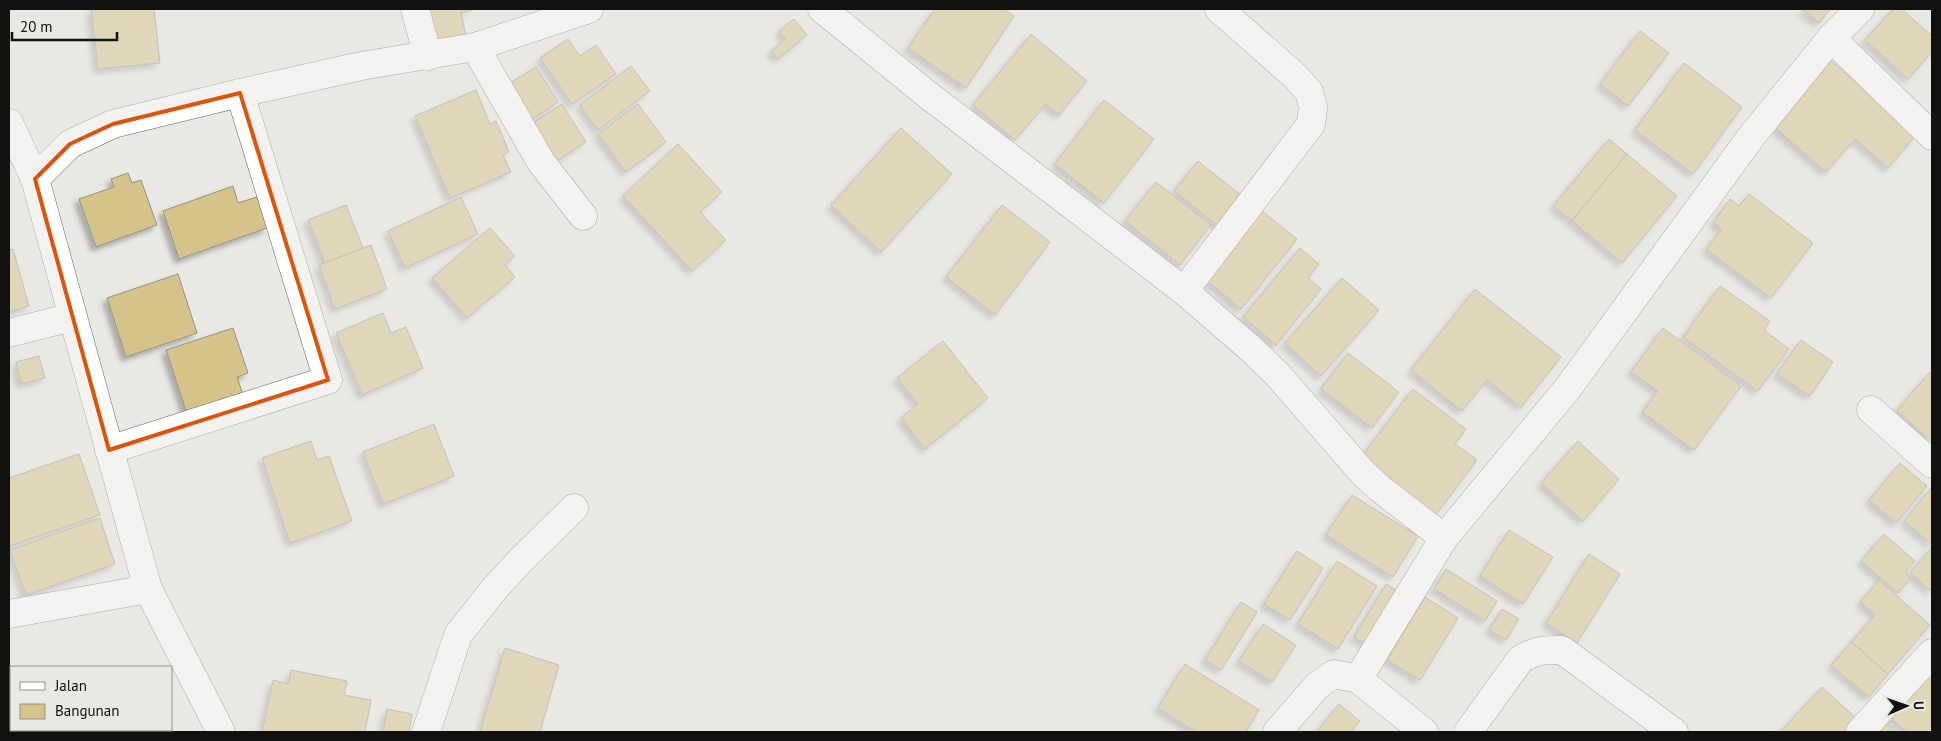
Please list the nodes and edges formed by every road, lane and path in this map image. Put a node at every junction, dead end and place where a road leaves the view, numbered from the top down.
1 (414, 9) edge
2 (589, 9) edge
3 (822, 9) edge
4 (1219, 9) edge
5 (1860, 9) edge
6 (1830, 38) junction
7 (475, 47) junction
8 (428, 56) junction
9 (240, 92) junction
10 (9, 124) edge
11 (1932, 136) edge
12 (35, 179) junction
13 (583, 216) dead end
14 (1184, 291) junction
15 (72, 317) junction
16 (9, 333) edge
17 (1871, 410) dead end
18 (108, 450) junction
19 (1932, 464) edge
20 (574, 508) dead end
21 (1444, 538) junction
22 (148, 589) junction
23 (9, 614) edge
24 (1932, 652) edge
25 (1358, 679) junction
26 (221, 732) edge
27 (426, 732) edge
28 (1276, 732) edge
29 (1424, 732) edge
30 (1468, 732) edge
31 (1674, 732) edge
32 (1860, 732) edge

1 - 8 street
2 - 7 street
3 - 14 street
4 - 14 street
5 - 6 street
6 - 11 street
6 - 21 street
7 - 8 street
7 - 13 street
8 - 9 street
9 - 12 street
9 - 18 street
10 - 12 street
12 - 15 street
14 - 21 street
15 - 16 street
15 - 18 street
17 - 19 street
18 - 22 street
20 - 27 street
21 - 25 street
22 - 23 street
22 - 26 street
24 - 32 street
25 - 28 street
25 - 29 street
30 - 31 street

